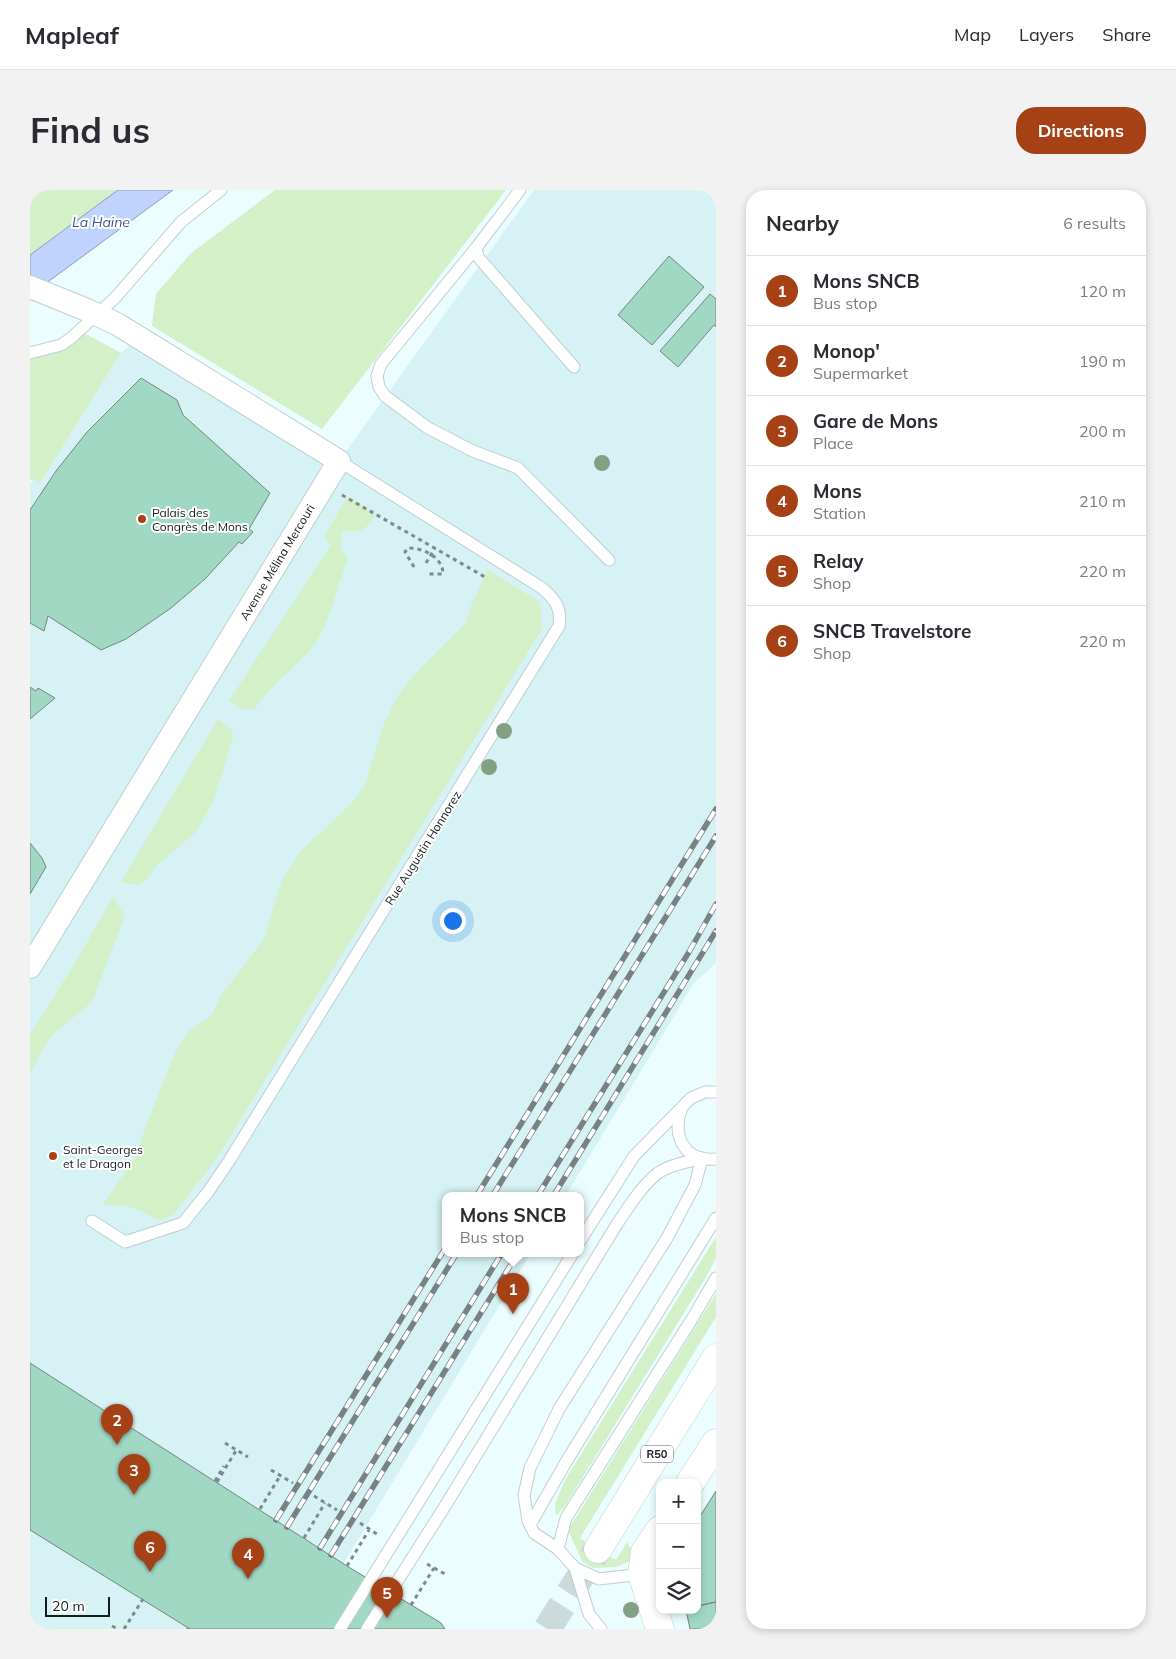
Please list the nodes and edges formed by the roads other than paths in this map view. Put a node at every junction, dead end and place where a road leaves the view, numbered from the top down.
1 (221, 190) edge
2 (520, 190) edge
3 (476, 248) junction
4 (30, 288) edge
5 (92, 312) junction
6 (30, 353) edge
7 (574, 367) dead end
8 (339, 461) junction
9 (609, 560) dead end
10 (30, 967) edge
11 (716, 1092) edge
12 (681, 1110) junction
13 (702, 1158) junction
14 (716, 1159) edge
15 (716, 1218) edge
16 (92, 1221) dead end
17 (584, 1235) edge
18 (571, 1257) edge
19 (716, 1278) edge
20 (716, 1358) edge
21 (716, 1443) edge
22 (693, 1479) edge
23 (530, 1525) junction
24 (656, 1535) edge
25 (558, 1549) junction
26 (598, 1549) tunnel mouth
27 (575, 1568) junction
28 (642, 1574) junction
29 (340, 1629) edge
30 (367, 1629) edge
31 (601, 1629) edge
32 (660, 1629) edge

1 - 5 lane
2 - 3 lane
3 - 7 lane
3 - 9 lane
4 - 5 street
5 - 6 lane
5 - 8 street
8 - 10 street, Avenue Mélina Mercouri
8 - 16 lane, Rue Augustin Honnorez
11 - 12 lane
12 - 13 lane
12 - 17 lane
13 - 14 lane
13 - 23 lane
13 - 30 lane
15 - 23 lane
18 - 29 lane
19 - 25 lane
20 - 26 main road, R50
21 - 22 main road
23 - 25 lane
24 - 28 main road
25 - 27 lane
27 - 28 lane
27 - 31 lane
28 - 32 main road

